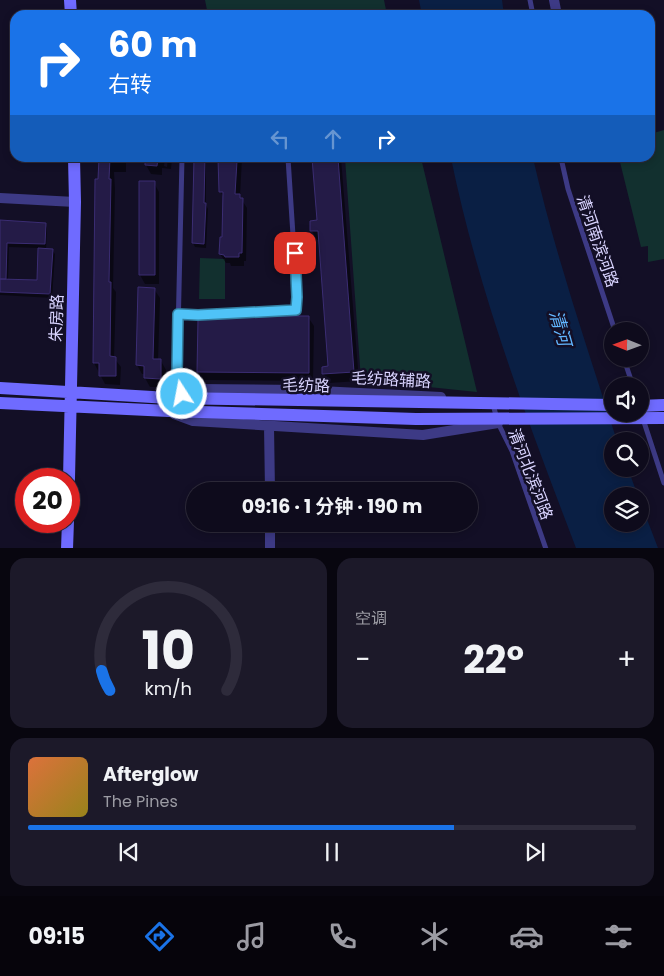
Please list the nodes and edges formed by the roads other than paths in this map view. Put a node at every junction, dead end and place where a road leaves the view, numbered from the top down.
1 (74, 162) edge
2 (182, 162) edge
3 (288, 162) edge
4 (562, 162) edge
5 (0, 198) edge
6 (75, 202) junction
7 (178, 314) junction
8 (612, 322) edge
9 (0, 388) edge
10 (70, 392) junction
11 (182, 394) junction
12 (168, 398) junction
13 (0, 403) edge
14 (664, 405) edge
15 (70, 406) junction
16 (604, 406) edge
17 (494, 408) junction
18 (649, 408) edge
19 (169, 411) junction
20 (604, 411) edge
21 (664, 418) edge
22 (644, 422) edge
23 (498, 423) junction
24 (269, 426) junction
25 (69, 468) edge
26 (270, 482) edge
27 (664, 483) edge
28 (270, 532) edge
29 (68, 533) edge
30 (67, 548) edge
31 (270, 548) edge
32 (546, 548) edge

1 - 6 main road, 朱房路
2 - 7 lane
3 - 7 lane
4 - 8 lane, 清河南滨河路
5 - 6 street
6 - 10 main road, 朱房路
7 - 11 lane
9 - 10 main road, 毛纺路
10 - 12 main road, 毛纺路
10 - 15 main road, 朱房路
11 - 12 street, 毛纺路辅路
11 - 17 street, 毛纺路辅路
12 - 16 main road, 毛纺路, bridge
13 - 15 main road, 毛纺路
14 - 18 main road
15 - 19 main road, 毛纺路
15 - 25 main road, 朱房路
17 - 20 street, 毛纺路辅路
17 - 23 lane, 清河北滨河路
19 - 21 main road, 毛纺路, bridge
19 - 24 street
22 - 27 lane
23 - 24 street
23 - 32 lane, 清河北滨河路
24 - 26 street
28 - 31 street
29 - 30 main road

